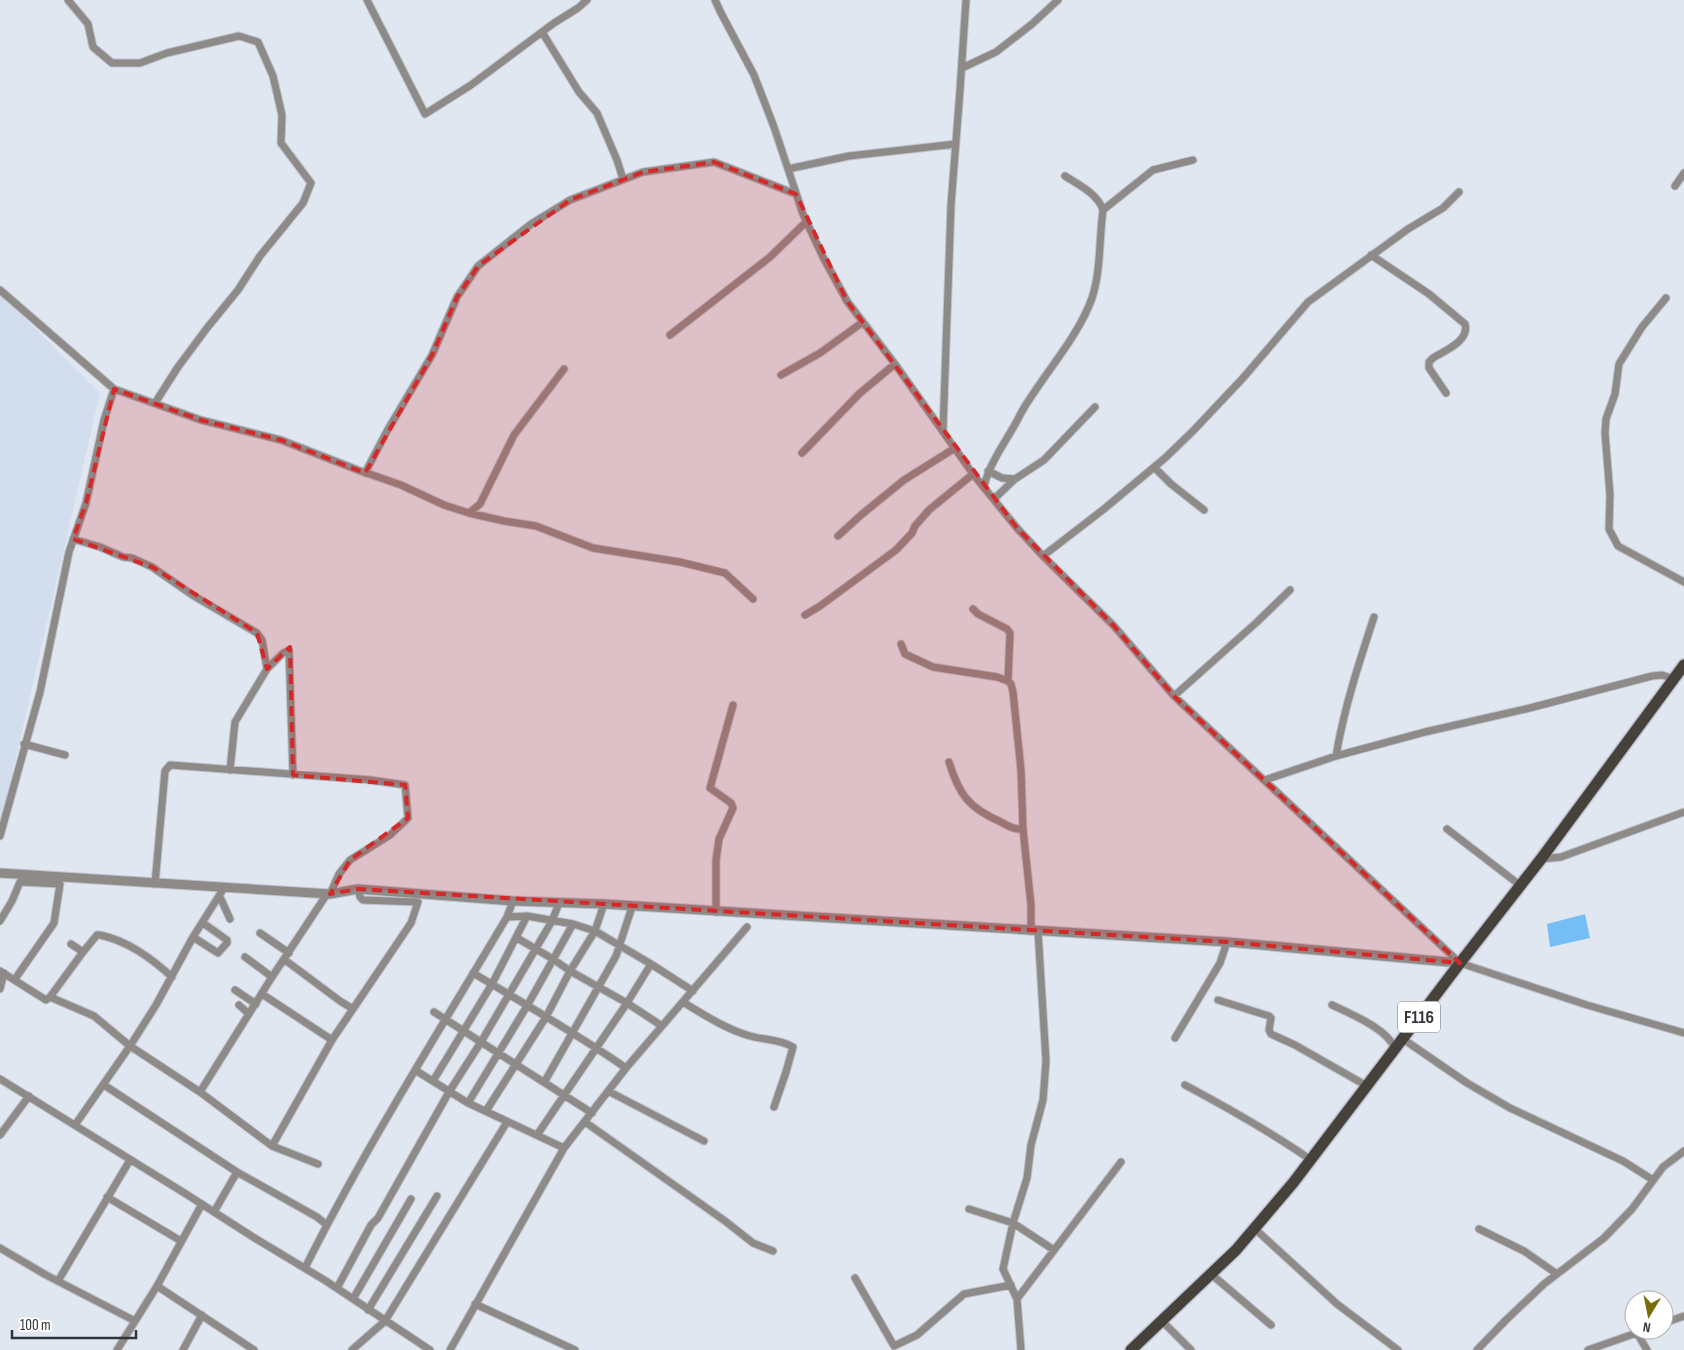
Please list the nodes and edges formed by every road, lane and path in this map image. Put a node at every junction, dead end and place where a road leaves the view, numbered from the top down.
1 (68, 0) edge
2 (367, 0) edge
3 (587, 0) edge
4 (715, 0) edge
5 (966, 0) edge
6 (1058, 0) edge
7 (542, 32) junction
8 (962, 68) junction
9 (956, 144) junction
10 (1193, 160) dead end
11 (788, 169) junction
12 (1684, 173) edge
13 (1066, 176) dead end
14 (623, 179) junction
15 (1675, 186) dead end
16 (1459, 192) dead end
17 (796, 194) junction
18 (1102, 210) junction
19 (806, 222) junction
20 (1371, 255) junction
21 (0, 290) edge
22 (1666, 298) dead end
23 (863, 322) junction
24 (670, 335) dead end
25 (895, 364) junction
26 (564, 369) dead end
27 (781, 374) dead end
28 (114, 389) junction
29 (1446, 393) dead end
30 (155, 403) junction
31 (1095, 407) dead end
32 (943, 431) junction
33 (955, 448) junction
34 (802, 453) dead end
35 (1154, 467) junction
36 (988, 471) junction
37 (365, 473) junction
38 (974, 474) junction
39 (1016, 479) junction
40 (984, 486) junction
41 (994, 499) junction
42 (1204, 510) dead end
43 (469, 513) junction
44 (838, 536) dead end
45 (73, 539) junction
46 (1043, 556) junction
47 (1684, 582) edge
48 (1290, 590) dead end
49 (753, 599) dead end
50 (972, 609) dead end
51 (805, 615) dead end
52 (1374, 617) dead end
53 (901, 644) dead end
54 (1683, 668) edge
55 (267, 669) junction
56 (1675, 679) junction
57 (1008, 681) junction
58 (1174, 696) junction
59 (733, 705) dead end
60 (24, 744) junction
61 (64, 755) dead end
62 (1336, 756) junction
63 (949, 762) dead end
64 (230, 770) junction
65 (293, 775) junction
66 (1265, 780) junction
67 (1684, 812) edge
68 (1023, 829) junction
69 (1447, 829) dead end
70 (0, 836) edge
71 (1541, 860) junction
72 (0, 873) edge
73 (155, 884) junction
74 (1521, 886) junction
75 (224, 888) junction
76 (358, 889) junction
77 (328, 894) junction
78 (220, 897) junction
79 (513, 901) junction
80 (559, 903) junction
81 (604, 904) junction
82 (632, 907) junction
83 (716, 912) junction
84 (506, 916) junction
85 (527, 916) junction
86 (230, 919) dead end
87 (0, 921) edge
88 (552, 921) junction
89 (203, 923) junction
90 (573, 924) junction
91 (747, 927) dead end
92 (595, 931) junction
93 (1035, 931) junction
94 (260, 933) dead end
95 (193, 937) junction
96 (517, 938) junction
97 (1227, 942) junction
98 (71, 944) dead end
99 (620, 946) junction
100 (536, 948) junction
101 (83, 952) junction
102 (289, 953) junction
103 (245, 957) dead end
104 (553, 959) junction
105 (284, 960) junction
106 (1460, 962) junction
107 (651, 964) junction
108 (570, 971) junction
109 (2, 972) edge
110 (473, 973) junction
111 (172, 977) junction
112 (272, 977) junction
113 (15, 979) junction
114 (492, 984) junction
115 (598, 987) junction
116 (0, 989) edge
117 (234, 990) dead end
118 (693, 992) junction
119 (509, 993) junction
120 (262, 994) junction
121 (50, 997) junction
122 (1218, 1000) dead end
123 (683, 1002) junction
124 (627, 1003) junction
125 (256, 1004) junction
126 (239, 1005) dead end
127 (1332, 1005) dead end
128 (527, 1006) junction
129 (353, 1009) junction
130 (434, 1012) dead end
131 (249, 1014) junction
132 (546, 1017) junction
133 (446, 1019) junction
134 (662, 1026) junction
135 (463, 1030) junction
136 (572, 1033) junction
137 (1684, 1033) edge
138 (1175, 1038) dead end
139 (1402, 1039) junction
140 (332, 1040) junction
141 (481, 1042) junction
142 (130, 1046) junction
143 (596, 1048) junction
144 (1395, 1049) junction
145 (498, 1052) junction
146 (516, 1065) junction
147 (626, 1068) junction
148 (415, 1070) junction
149 (0, 1079) edge
150 (433, 1081) junction
151 (544, 1081) junction
152 (104, 1085) junction
153 (1185, 1085) dead end
154 (1367, 1086) junction
155 (608, 1091) junction
156 (200, 1092) junction
157 (449, 1092) junction
158 (565, 1095) junction
159 (29, 1096) junction
160 (468, 1103) junction
161 (774, 1107) dead end
162 (486, 1112) junction
163 (592, 1113) junction
164 (508, 1122) junction
165 (585, 1122) junction
166 (74, 1125) junction
167 (0, 1135) edge
168 (537, 1135) junction
169 (704, 1141) dead end
170 (272, 1146) junction
171 (564, 1148) junction
172 (1684, 1151) edge
173 (130, 1160) junction
174 (1311, 1160) junction
175 (1121, 1162) dead end
176 (318, 1164) dead end
177 (237, 1172) junction
178 (1653, 1180) junction
179 (437, 1196) dead end
180 (108, 1197) junction
181 (411, 1199) dead end
182 (202, 1204) junction
183 (969, 1209) dead end
184 (214, 1212) junction
185 (1013, 1222) junction
186 (327, 1225) junction
187 (1254, 1228) junction
188 (1479, 1229) dead end
189 (181, 1241) junction
190 (0, 1248) edge
191 (1054, 1250) junction
192 (773, 1251) dead end
193 (305, 1268) junction
194 (1211, 1274) junction
195 (1557, 1274) junction
196 (855, 1278) dead end
197 (58, 1281) junction
198 (1011, 1285) junction
199 (157, 1286) junction
200 (337, 1288) junction
201 (353, 1299) junction
202 (1017, 1299) junction
203 (475, 1304) junction
204 (368, 1310) junction
205 (202, 1315) junction
206 (135, 1321) junction
207 (385, 1321) junction
208 (1162, 1321) junction
209 (1271, 1325) dead end
210 (1624, 1338) edge
211 (117, 1350) edge
212 (183, 1350) edge
213 (254, 1350) edge
214 (352, 1350) edge
215 (430, 1350) edge
216 (450, 1350) edge
217 (575, 1350) edge
218 (1021, 1350) edge
219 (1131, 1350) edge
220 (1191, 1350) edge
221 (1398, 1350) edge
222 (1477, 1350) edge
223 (1588, 1350) edge

1 - 30 street
2 - 7 street
3 - 7 street
4 - 11 street
5 - 8 street
6 - 8 street
7 - 14 street
8 - 9 street
9 - 11 street
9 - 32 street
10 - 18 street
11 - 17 street
12 - 15 street
13 - 18 street
14 - 17 street
14 - 37 street
16 - 20 street
17 - 19 street
18 - 36 street
19 - 23 street
19 - 24 street
20 - 29 street
20 - 35 street
21 - 28 street
22 - 47 street
23 - 25 street
23 - 27 street
25 - 32 street
25 - 34 street
26 - 43 street
28 - 30 street
28 - 45 street
30 - 37 street
31 - 39 street
32 - 33 street
33 - 38 street
33 - 44 street
35 - 42 street
35 - 46 street
36 - 39 street
36 - 40 street
37 - 43 street
38 - 40 street
38 - 51 street
39 - 41 street
40 - 41 street
41 - 46 street
43 - 49 street
45 - 55 street
45 - 60 street
46 - 58 street
48 - 58 street
50 - 57 street
52 - 62 street
53 - 57 street
54 - 56 main road, F116
55 - 64 street
55 - 65 street
56 - 62 street
56 - 71 main road, F116
57 - 68 street
58 - 66 street
59 - 83 street
60 - 61 street
60 - 70 street
62 - 66 street
63 - 68 street
64 - 65 street
64 - 73 street
65 - 77 street
66 - 106 street
67 - 71 street
68 - 93 street
69 - 74 street
71 - 74 main road, F116
72 - 73 street
73 - 75 street
74 - 106 main road, F116
75 - 77 street
75 - 78 street
76 - 77 street
76 - 79 street
76 - 129 street
77 - 102 street
78 - 86 street
78 - 89 street
79 - 80 street
79 - 84 street
80 - 81 street
80 - 88 street
81 - 82 street
81 - 92 street
82 - 83 street
82 - 99 street
83 - 93 street
84 - 85 street
84 - 110 street
85 - 88 street
85 - 96 street
87 - 113 street
88 - 90 street
88 - 100 street
89 - 95 street
89 - 95 street
90 - 92 street
90 - 104 street
91 - 118 street
92 - 99 street
92 - 108 street
93 - 97 street
93 - 185 street
94 - 102 street
95 - 111 street
96 - 100 street
96 - 114 street
97 - 106 street
97 - 138 street
98 - 101 street
99 - 107 street
99 - 115 street
100 - 104 street
100 - 119 street
101 - 111 street
101 - 121 street
102 - 105 street
103 - 112 street
104 - 108 street
104 - 128 street
105 - 112 street
105 - 129 street
106 - 137 street
106 - 139 main road, F116
107 - 118 street
107 - 124 street
108 - 115 street
108 - 132 street
109 - 113 street
109 - 116 street
110 - 114 street
110 - 133 street
111 - 142 street
112 - 120 street
113 - 121 street
114 - 119 street
114 - 135 street
115 - 124 street
115 - 136 street
117 - 125 street
118 - 123 street
119 - 128 street
119 - 141 street
120 - 125 street
120 - 140 street
121 - 142 street
122 - 154 street
123 - 134 street
123 - 161 street
124 - 134 street
124 - 143 street
125 - 131 street
126 - 131 street
127 - 144 street
128 - 132 street
128 - 145 street
129 - 140 street
130 - 133 street
131 - 156 street
132 - 136 street
132 - 146 street
133 - 135 street
133 - 148 street
134 - 147 street
135 - 141 street
135 - 150 street
136 - 143 street
136 - 151 street
139 - 144 main road, F116
139 - 178 street
140 - 170 street
141 - 145 street
141 - 157 street
142 - 152 street
142 - 156 street
143 - 147 street
143 - 158 street
144 - 154 main road, F116
145 - 146 street
145 - 160 street
146 - 151 street
146 - 162 street
147 - 155 street
148 - 150 street
148 - 186 street
149 - 159 street
150 - 157 street
151 - 158 street
152 - 166 street
152 - 177 street
153 - 174 street
154 - 174 main road, F116
155 - 163 street
155 - 169 street
156 - 170 street
157 - 160 street
157 - 200 street
158 - 163 street
158 - 168 street
159 - 166 street
159 - 167 street
160 - 162 street
162 - 164 street
163 - 165 street
164 - 168 street
164 - 207 street
165 - 171 street
165 - 192 street
166 - 173 street
168 - 171 street
170 - 176 street
171 - 203 street
172 - 178 street
173 - 180 street
173 - 182 street
174 - 187 main road, F116
175 - 191 street
177 - 184 street
177 - 186 street
178 - 195 street
179 - 204 street
180 - 189 street
180 - 197 street
181 - 201 street
182 - 184 street
182 - 189 street
183 - 185 street
184 - 193 street
185 - 191 street
185 - 198 street
186 - 193 street
187 - 194 main road, F116
187 - 221 street
188 - 195 street
189 - 199 street
190 - 197 street
191 - 202 street
193 - 200 street
194 - 208 main road, F116
194 - 209 street
195 - 222 street
196 - 198 street
197 - 206 street
198 - 202 street
199 - 205 street
199 - 206 street
200 - 201 street
201 - 204 street
202 - 218 street
203 - 216 street
203 - 217 street
204 - 207 street
205 - 212 street
205 - 213 street
206 - 211 street
207 - 214 street
207 - 215 street
208 - 219 main road, F116
208 - 220 street
210 - 223 street

